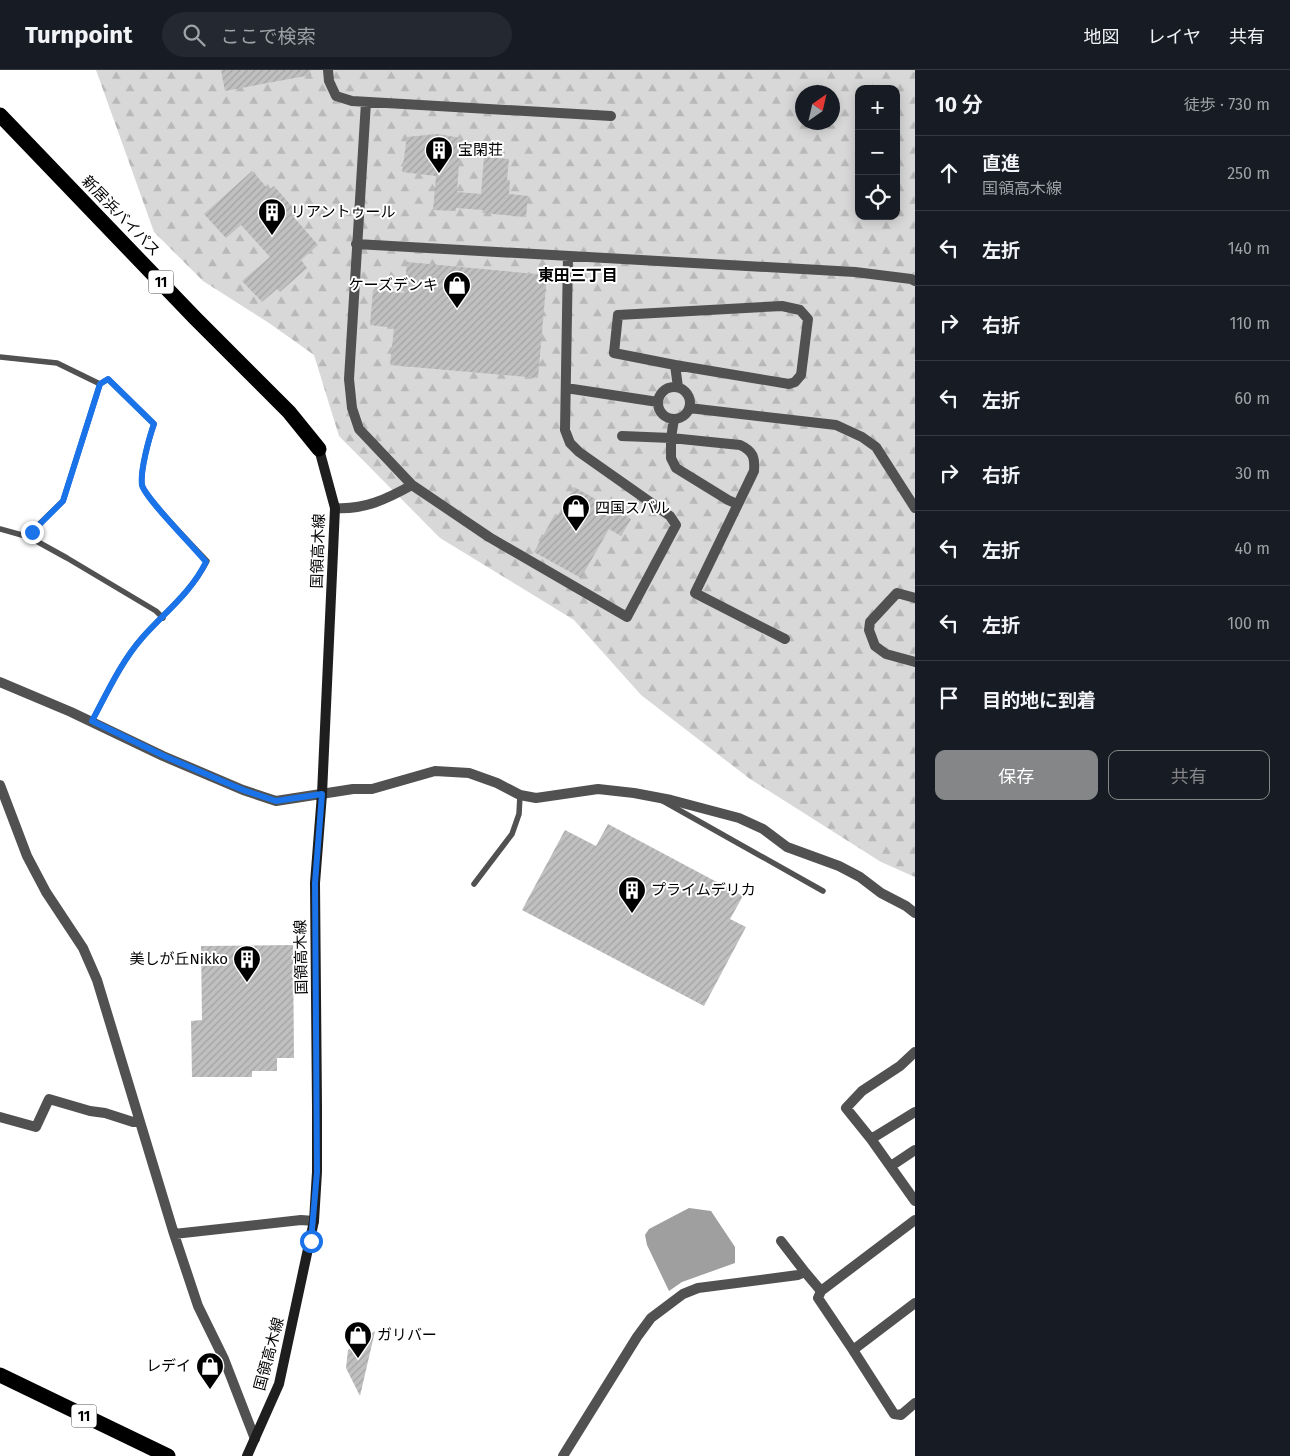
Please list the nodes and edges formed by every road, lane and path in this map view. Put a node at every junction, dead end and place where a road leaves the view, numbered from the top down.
1 (328, 70) edge
2 (366, 102) junction
3 (0, 116) edge
4 (611, 116) dead end
5 (356, 244) junction
6 (568, 256) junction
7 (915, 282) edge
8 (0, 357) edge
9 (675, 365) junction
10 (100, 384) junction
11 (678, 387) junction
12 (566, 388) junction
13 (658, 402) junction
14 (689, 408) junction
15 (674, 419) junction
16 (622, 436) dead end
17 (671, 438) junction
18 (318, 449) joint
19 (412, 485) junction
20 (737, 504) junction
21 (335, 508) junction
22 (915, 508) edge
23 (0, 529) edge
24 (29, 537) junction
25 (915, 598) edge
26 (163, 618) junction
27 (785, 639) dead end
28 (915, 662) edge
29 (0, 682) edge
30 (92, 721) junction
31 (0, 785) edge
32 (322, 794) junction
33 (520, 795) junction
34 (655, 797) junction
35 (3, 802) edge
36 (474, 884) dead end
37 (823, 891) dead end
38 (915, 913) edge
39 (915, 1052) edge
40 (915, 1112) edge
41 (0, 1117) edge
42 (140, 1122) junction
43 (871, 1139) junction
44 (915, 1150) edge
45 (890, 1166) junction
46 (915, 1201) edge
47 (915, 1220) edge
48 (314, 1221) junction
49 (174, 1234) junction
50 (781, 1241) dead end
51 (805, 1272) junction
52 (821, 1291) junction
53 (915, 1303) edge
54 (853, 1350) junction
55 (0, 1375) edge
56 (915, 1403) edge
57 (255, 1439) junction
58 (168, 1456) edge
59 (248, 1456) edge
60 (563, 1456) edge

1 - 2 street
2 - 4 street
2 - 5 street
3 - 18 highway, 新居浜バイパス / 11
5 - 6 street
5 - 19 street
6 - 7 street
6 - 12 street
8 - 10 lane
9 - 9 street
9 - 11 street
10 - 24 lane
10 - 26 lane
11 - 13 street
11 - 14 street
12 - 13 street
12 - 19 street
13 - 15 street
14 - 15 street
14 - 22 street
15 - 17 street
16 - 17 street
17 - 20 street
17 - 20 street
18 - 21 main road, 国領高木線
19 - 21 street
20 - 27 street
21 - 32 main road, 国領高木線
23 - 24 lane
24 - 26 lane
25 - 28 street
26 - 30 lane
29 - 30 street
30 - 32 street
31 - 35 street
32 - 33 street
32 - 48 main road, 国領高木線
33 - 34 street
33 - 36 lane
34 - 37 lane
34 - 38 street
35 - 42 street
39 - 43 street
40 - 43 street
41 - 42 street
42 - 49 street
43 - 45 street
44 - 45 street
45 - 46 street
47 - 52 street
48 - 49 street
48 - 57 main road, 国領高木線
49 - 57 street
50 - 51 street
51 - 52 street
51 - 60 street
52 - 54 street
53 - 54 street
54 - 56 street
55 - 58 highway, 11
57 - 59 main road, 国領高木線

